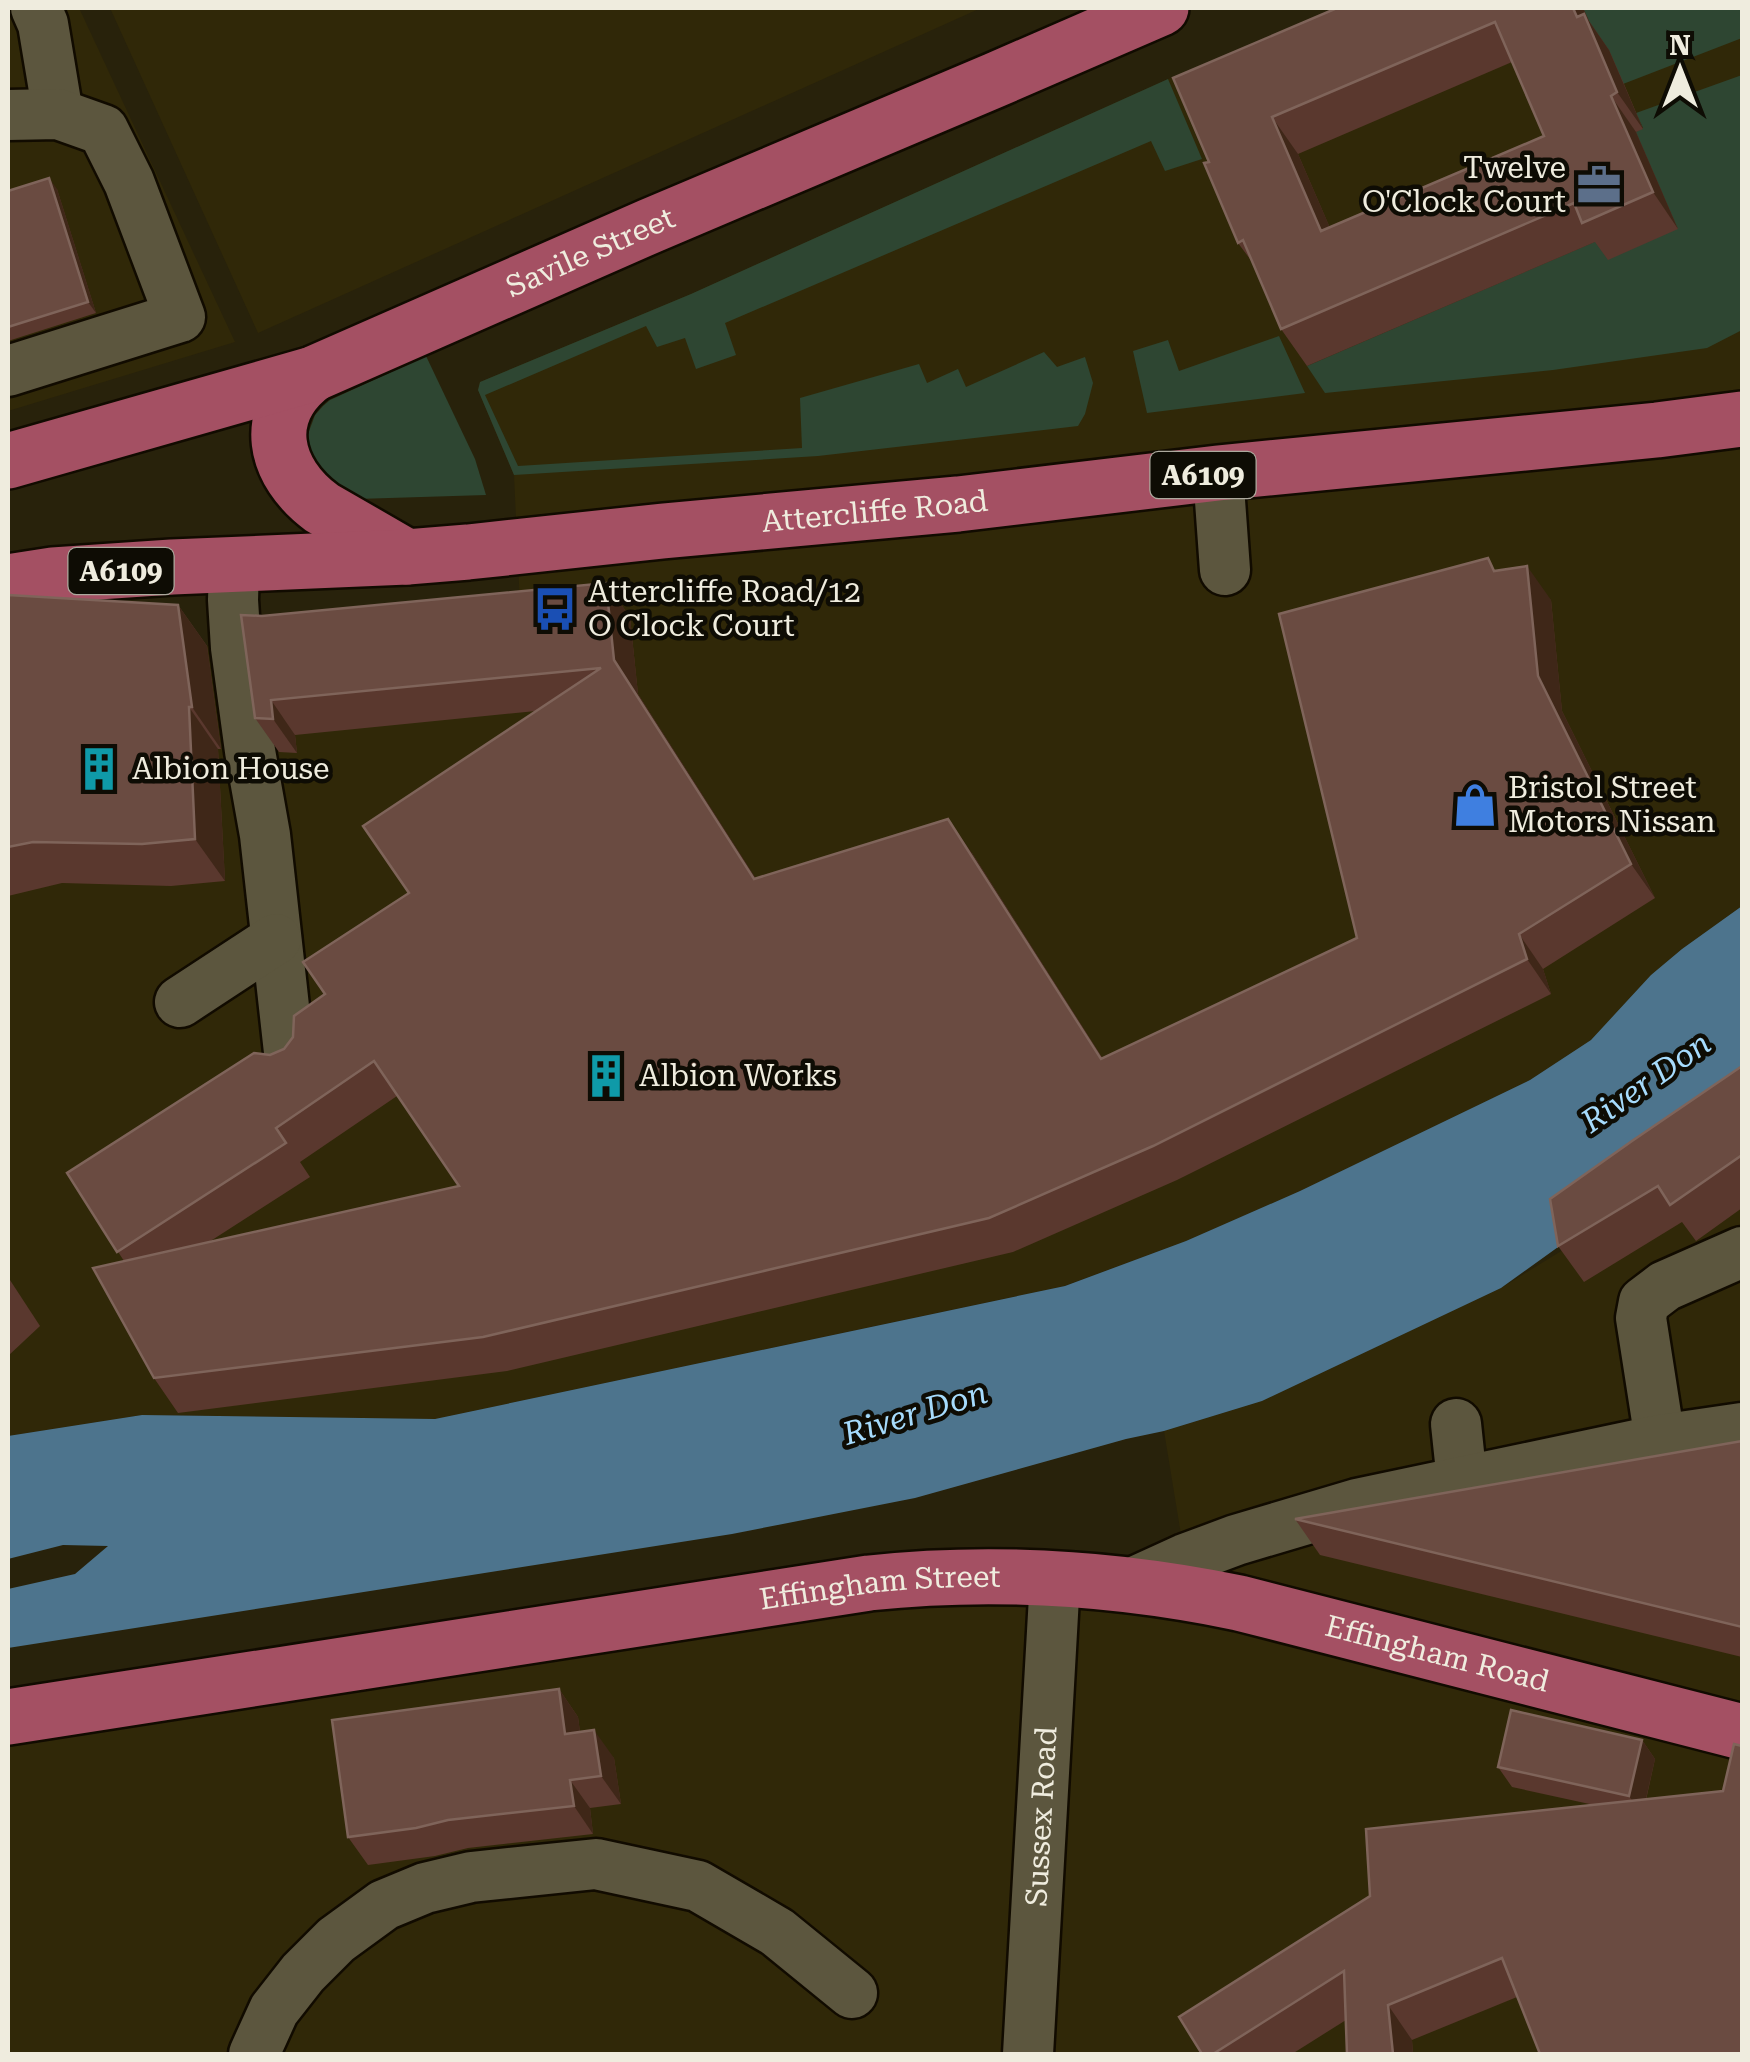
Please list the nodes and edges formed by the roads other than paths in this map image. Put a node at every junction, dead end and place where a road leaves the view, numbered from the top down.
1 (36, 8) edge
2 (1161, 8) edge
3 (58, 114) junction
4 (8, 115) edge
5 (8, 371) edge
6 (313, 374) junction
7 (1742, 419) edge
8 (8, 461) edge
9 (1218, 474) junction
10 (407, 557) junction
11 (234, 565) junction
12 (1225, 570) dead end
13 (8, 582) edge
14 (276, 939) junction
15 (180, 1002) dead end
16 (290, 1061) edge
17 (1742, 1252) edge
18 (1456, 1424) dead end
19 (1742, 1428) edge
20 (1660, 1440) junction
21 (1462, 1481) junction
22 (1054, 1579) junction
23 (1128, 1585) junction
24 (8, 1717) edge
25 (1742, 1732) edge
26 (852, 1993) dead end
27 (254, 2054) edge
28 (1028, 2054) edge

1 - 3 street
2 - 6 main road, Savile Street
3 - 4 street
3 - 5 street
6 - 8 main road, Savile Street
6 - 10 main road
7 - 9 main road, Attercliffe Road / A6109
9 - 10 main road, Attercliffe Road / A6109
9 - 12 street
10 - 11 main road, Attercliffe Road / A6109
11 - 13 main road, Attercliffe Road / A6109
11 - 14 street
14 - 15 street
14 - 16 street
17 - 20 street
18 - 21 street
19 - 20 street, Effingham Street
20 - 21 street, Effingham Street
21 - 23 street, Effingham Street
22 - 23 main road, Effingham Street
22 - 24 main road, Effingham Street
22 - 28 street, Sussex Road
23 - 25 main road, Effingham Road
26 - 27 street

